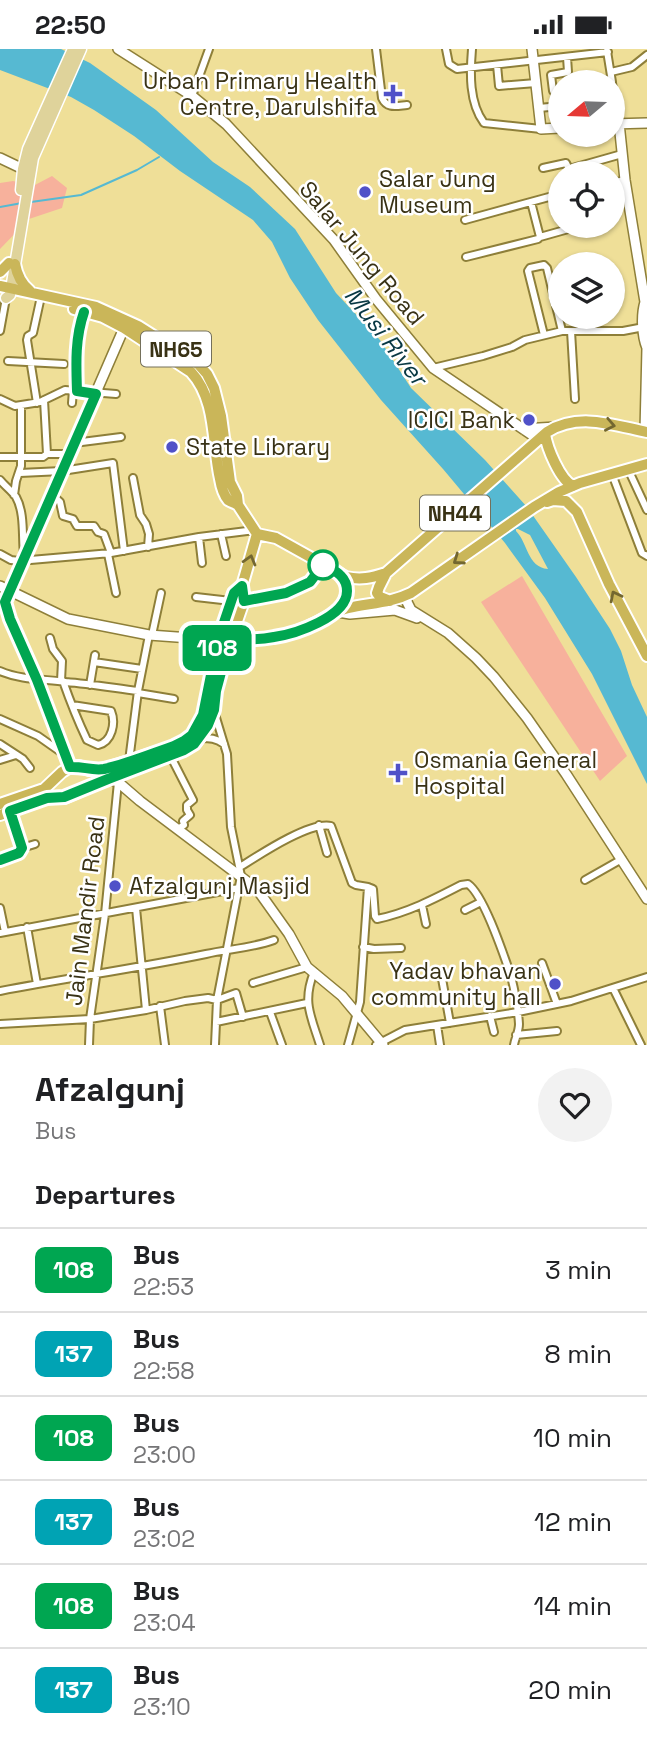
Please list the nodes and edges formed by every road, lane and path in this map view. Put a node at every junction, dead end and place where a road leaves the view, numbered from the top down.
1 (73, 49) edge
2 (81, 49) edge
3 (121, 49) edge
4 (209, 49) edge
5 (376, 49) edge
6 (446, 49) edge
7 (472, 49) edge
8 (533, 49) edge
9 (607, 50) edge
10 (647, 55) edge
11 (567, 57) junction
12 (534, 60) junction
13 (498, 65) junction
14 (470, 69) junction
15 (611, 70) edge
16 (619, 70) edge
17 (536, 82) junction
18 (538, 94) junction
19 (192, 96) junction
20 (407, 105) dead end
21 (548, 107) edge
22 (539, 108) junction
23 (625, 123) edge
24 (647, 123) edge
25 (541, 129) junction
26 (548, 129) edge
27 (37, 139) junction
28 (621, 147) edge
29 (622, 154) junction
30 (0, 158) edge
31 (623, 161) edge
32 (543, 168) dead end
33 (23, 170) junction
34 (625, 180) edge
35 (25, 185) junction
36 (548, 197) edge
37 (531, 202) junction
38 (465, 220) dead end
39 (548, 235) edge
40 (540, 237) junction
41 (466, 257) dead end
42 (12, 263) junction
43 (0, 272) edge
44 (5, 292) edge
45 (38, 298) junction
46 (646, 304) edge
47 (84, 312) junction
48 (1, 316) edge
49 (644, 327) junction
50 (124, 328) junction
51 (0, 331) edge
52 (562, 331) junction
53 (571, 331) junction
54 (544, 335) junction
55 (647, 348) edge
56 (8, 361) dead end
57 (31, 363) junction
58 (64, 364) dead end
59 (433, 368) junction
60 (75, 391) junction
61 (96, 394) junction
62 (116, 394) dead end
63 (0, 399) edge
64 (575, 399) dead end
65 (41, 401) junction
66 (72, 403) dead end
67 (21, 405) junction
68 (217, 426) junction
69 (556, 426) junction
70 (523, 429) junction
71 (646, 431) edge
72 (121, 437) dead end
73 (534, 442) junction
74 (74, 443) junction
75 (47, 454) junction
76 (70, 454) junction
77 (0, 457) edge
78 (22, 457) junction
79 (647, 464) edge
80 (628, 469) junction
81 (62, 471) junction
82 (20, 473) junction
83 (612, 474) junction
84 (133, 478) dead end
85 (0, 480) edge
86 (573, 486) junction
87 (559, 492) junction
88 (14, 495) junction
89 (52, 495) junction
90 (534, 507) junction
91 (647, 510) edge
92 (256, 532) junction
93 (221, 534) junction
94 (199, 537) junction
95 (148, 547) junction
96 (124, 551) junction
97 (0, 554) edge
98 (110, 554) junction
99 (226, 556) dead end
100 (647, 556) edge
101 (24, 561) junction
102 (202, 563) dead end
103 (323, 565) junction
104 (386, 573) junction
105 (341, 576) junction
106 (0, 586) edge
107 (242, 586) junction
108 (9, 591) junction
109 (116, 593) dead end
110 (161, 593) dead end
111 (409, 594) junction
112 (196, 597) dead end
113 (231, 601) junction
114 (244, 601) junction
115 (390, 601) junction
116 (3, 607) edge
117 (338, 611) junction
118 (151, 635) junction
119 (50, 638) dead end
120 (452, 638) junction
121 (230, 639) junction
122 (218, 640) junction
123 (647, 656) edge
124 (142, 669) junction
125 (0, 671) edge
126 (37, 680) junction
127 (62, 681) junction
128 (90, 685) junction
129 (138, 692) junction
130 (174, 699) dead end
131 (72, 705) junction
132 (214, 710) junction
133 (0, 719) edge
134 (200, 738) junction
135 (0, 744) edge
136 (224, 744) junction
137 (16, 755) junction
138 (170, 755) junction
139 (0, 760) edge
140 (68, 761) junction
141 (129, 761) junction
142 (30, 768) dead end
143 (113, 780) junction
144 (46, 794) junction
145 (3, 810) edge
146 (319, 825) junction
147 (178, 829) junction
148 (35, 843) dead end
149 (22, 848) junction
150 (327, 853) dead end
151 (622, 859) junction
152 (0, 860) edge
153 (240, 871) junction
154 (585, 880) dead end
155 (368, 887) junction
156 (239, 888) junction
157 (647, 899) edge
158 (481, 902) junction
159 (422, 905) junction
160 (0, 908) edge
161 (136, 908) junction
162 (465, 910) dead end
163 (105, 914) junction
164 (426, 924) dead end
165 (27, 927) junction
166 (2, 933) edge
167 (274, 940) dead end
168 (363, 947) junction
169 (401, 948) dead end
170 (226, 950) junction
171 (542, 963) dead end
172 (141, 968) junction
173 (311, 969) junction
174 (441, 973) dead end
175 (96, 975) junction
176 (647, 977) edge
177 (253, 983) dead end
178 (37, 984) junction
179 (613, 988) junction
180 (0, 992) edge
181 (217, 1000) junction
182 (307, 1003) junction
183 (557, 1004) junction
184 (160, 1006) junction
185 (146, 1010) junction
186 (270, 1012) junction
187 (518, 1013) junction
188 (356, 1014) junction
189 (491, 1016) junction
190 (243, 1017) junction
191 (90, 1019) junction
192 (216, 1022) junction
193 (450, 1023) junction
194 (0, 1024) edge
195 (437, 1025) junction
196 (557, 1031) dead end
197 (494, 1033) dead end
198 (516, 1035) junction
199 (380, 1044) edge
200 (638, 1044) edge
201 (89, 1045) edge
202 (164, 1045) edge
203 (215, 1045) edge
204 (282, 1045) edge
205 (320, 1045) edge
206 (348, 1045) edge
207 (440, 1045) edge
208 (513, 1045) edge

1 - 27 main road
2 - 27 main road
3 - 19 street, Salar Jung Road
4 - 19 street
5 - 20 street
6 - 14 street
7 - 14 street
8 - 12 street
9 - 11 street
9 - 15 street
10 - 16 street
11 - 12 street
11 - 18 street
12 - 13 street
12 - 17 street
13 - 14 street
13 - 17 street
14 - 25 street
17 - 18 street
18 - 22 street
19 - 59 street, Salar Jung Road
21 - 22 street
22 - 25 street
23 - 24 street
25 - 26 street
27 - 33 main road
27 - 35 main road
28 - 29 street
29 - 31 street
29 - 32 street
30 - 33 street
33 - 35 main road
34 - 46 street
35 - 42 main road
36 - 37 street
37 - 38 street
37 - 40 street
39 - 40 street
40 - 41 street
42 - 43 highway
42 - 44 main road
42 - 45 highway
44 - 45 highway, NH65
44 - 48 street
45 - 47 highway, NH65
45 - 57 street
45 - 68 highway, NH65
46 - 49 street
47 - 50 highway, NH65
47 - 60 street
48 - 51 street
49 - 53 street
49 - 55 street
50 - 61 street
50 - 68 highway, NH65
52 - 53 street
52 - 54 street
52 - 54 street
53 - 64 street
54 - 59 street
55 - 71 street
56 - 57 street
57 - 58 street
57 - 65 street
59 - 70 street, Salar Jung Road
60 - 61 street
60 - 65 street
60 - 66 street
61 - 62 street
61 - 74 street
63 - 67 street
65 - 67 street
65 - 75 street
67 - 78 street
68 - 92 highway, NH65
69 - 70 street
69 -> 71 highway, NH44
69 - 73 highway, NH44
70 - 73 street, Salar Jung Road
72 - 74 street
73 - 86 highway
73 - 87 highway
73 - 104 highway, NH44
74 - 76 street
75 - 76 street
75 - 78 street
76 - 81 street
77 - 78 street
78 - 82 street
79 - 80 highway
80 - 83 highway
80 - 91 street
81 - 82 street
81 - 89 street
81 - 96 street
82 - 88 street
83 - 86 highway
83 - 100 street
84 - 95 street
85 - 88 street
86 - 87 highway
87 - 90 highway
88 - 101 street
89 - 98 street
89 - 101 street
90 -> 111 highway, NH44
123 -> 90 highway, NH44
92 - 93 street
92 - 103 highway
107 -> 92 highway
93 - 94 street
93 - 99 street
94 - 95 street
94 - 102 street
95 - 96 street
96 - 98 street
97 - 101 street
98 - 101 street
98 - 109 street
101 - 108 street
103 - 105 highway
103 - 114 street
104 - 105 highway
104 - 115 highway
105 - 117 highway
106 - 108 street
107 - 113 highway
107 - 114 highway
108 - 116 street
108 - 118 street
110 - 118 street
111 - 115 highway, NH44
111 - 120 street
112 - 113 street
113 - 122 highway
114 - 121 highway
115 - 117 highway, NH44
116 - 126 street
117 - 120 street
117 - 121 highway, NH44
118 - 122 street
118 - 124 street
119 - 127 street
120 - 151 street
121 - 132 highway
122 - 141 highway
124 - 128 street
124 - 129 street
125 - 126 street
126 - 127 street
126 - 140 street
127 - 128 street
127 - 131 street
128 - 129 street
129 - 130 street
129 - 141 street
131 - 131 street
132 - 134 highway
132 - 136 street
133 - 140 street
134 - 136 street
134 - 138 highway
135 - 137 street
136 - 153 street
137 - 139 street
137 - 142 street
138 - 143 highway
138 - 147 street
140 - 141 highway
140 - 144 highway
143 - 144 highway
143 - 147 street
143 - 163 street, Jain Mandir Road
144 - 145 highway
145 - 149 street
146 - 150 street
146 - 153 street
146 - 155 street
147 - 153 street
148 - 149 street
149 - 152 street
151 - 154 street
151 - 157 street
153 - 156 street
153 - 173 street
155 - 159 street
155 - 168 street
156 - 161 street
156 - 170 street
158 - 159 street
158 - 162 street
158 - 187 street
159 - 164 street
160 - 166 street
161 - 163 street
161 - 172 street
163 - 165 street
163 - 175 street, Jain Mandir Road
165 - 166 street
165 - 178 street
167 - 170 street
168 - 169 street
168 - 188 street
170 - 172 street
170 - 181 street
171 - 183 street
172 - 175 street
172 - 185 street
173 - 177 street
173 - 182 street
173 - 188 street
174 - 193 street
175 - 178 street
175 - 191 street, Jain Mandir Road
176 - 179 street
178 - 180 street
179 - 183 street
179 - 200 street
181 - 184 street
181 - 190 street
181 - 192 street
182 - 186 street
182 - 205 street
183 - 187 street
184 - 185 street
184 - 202 street
185 - 191 street
186 - 190 street
186 - 204 street
187 - 189 street
187 - 198 street
188 - 199 street
188 - 206 street
189 - 193 street
189 - 197 street
190 - 192 street
191 - 194 street
191 - 201 street, Jain Mandir Road
192 - 203 street
193 - 195 street
195 - 199 street
195 - 207 street
196 - 198 street
198 - 208 street

